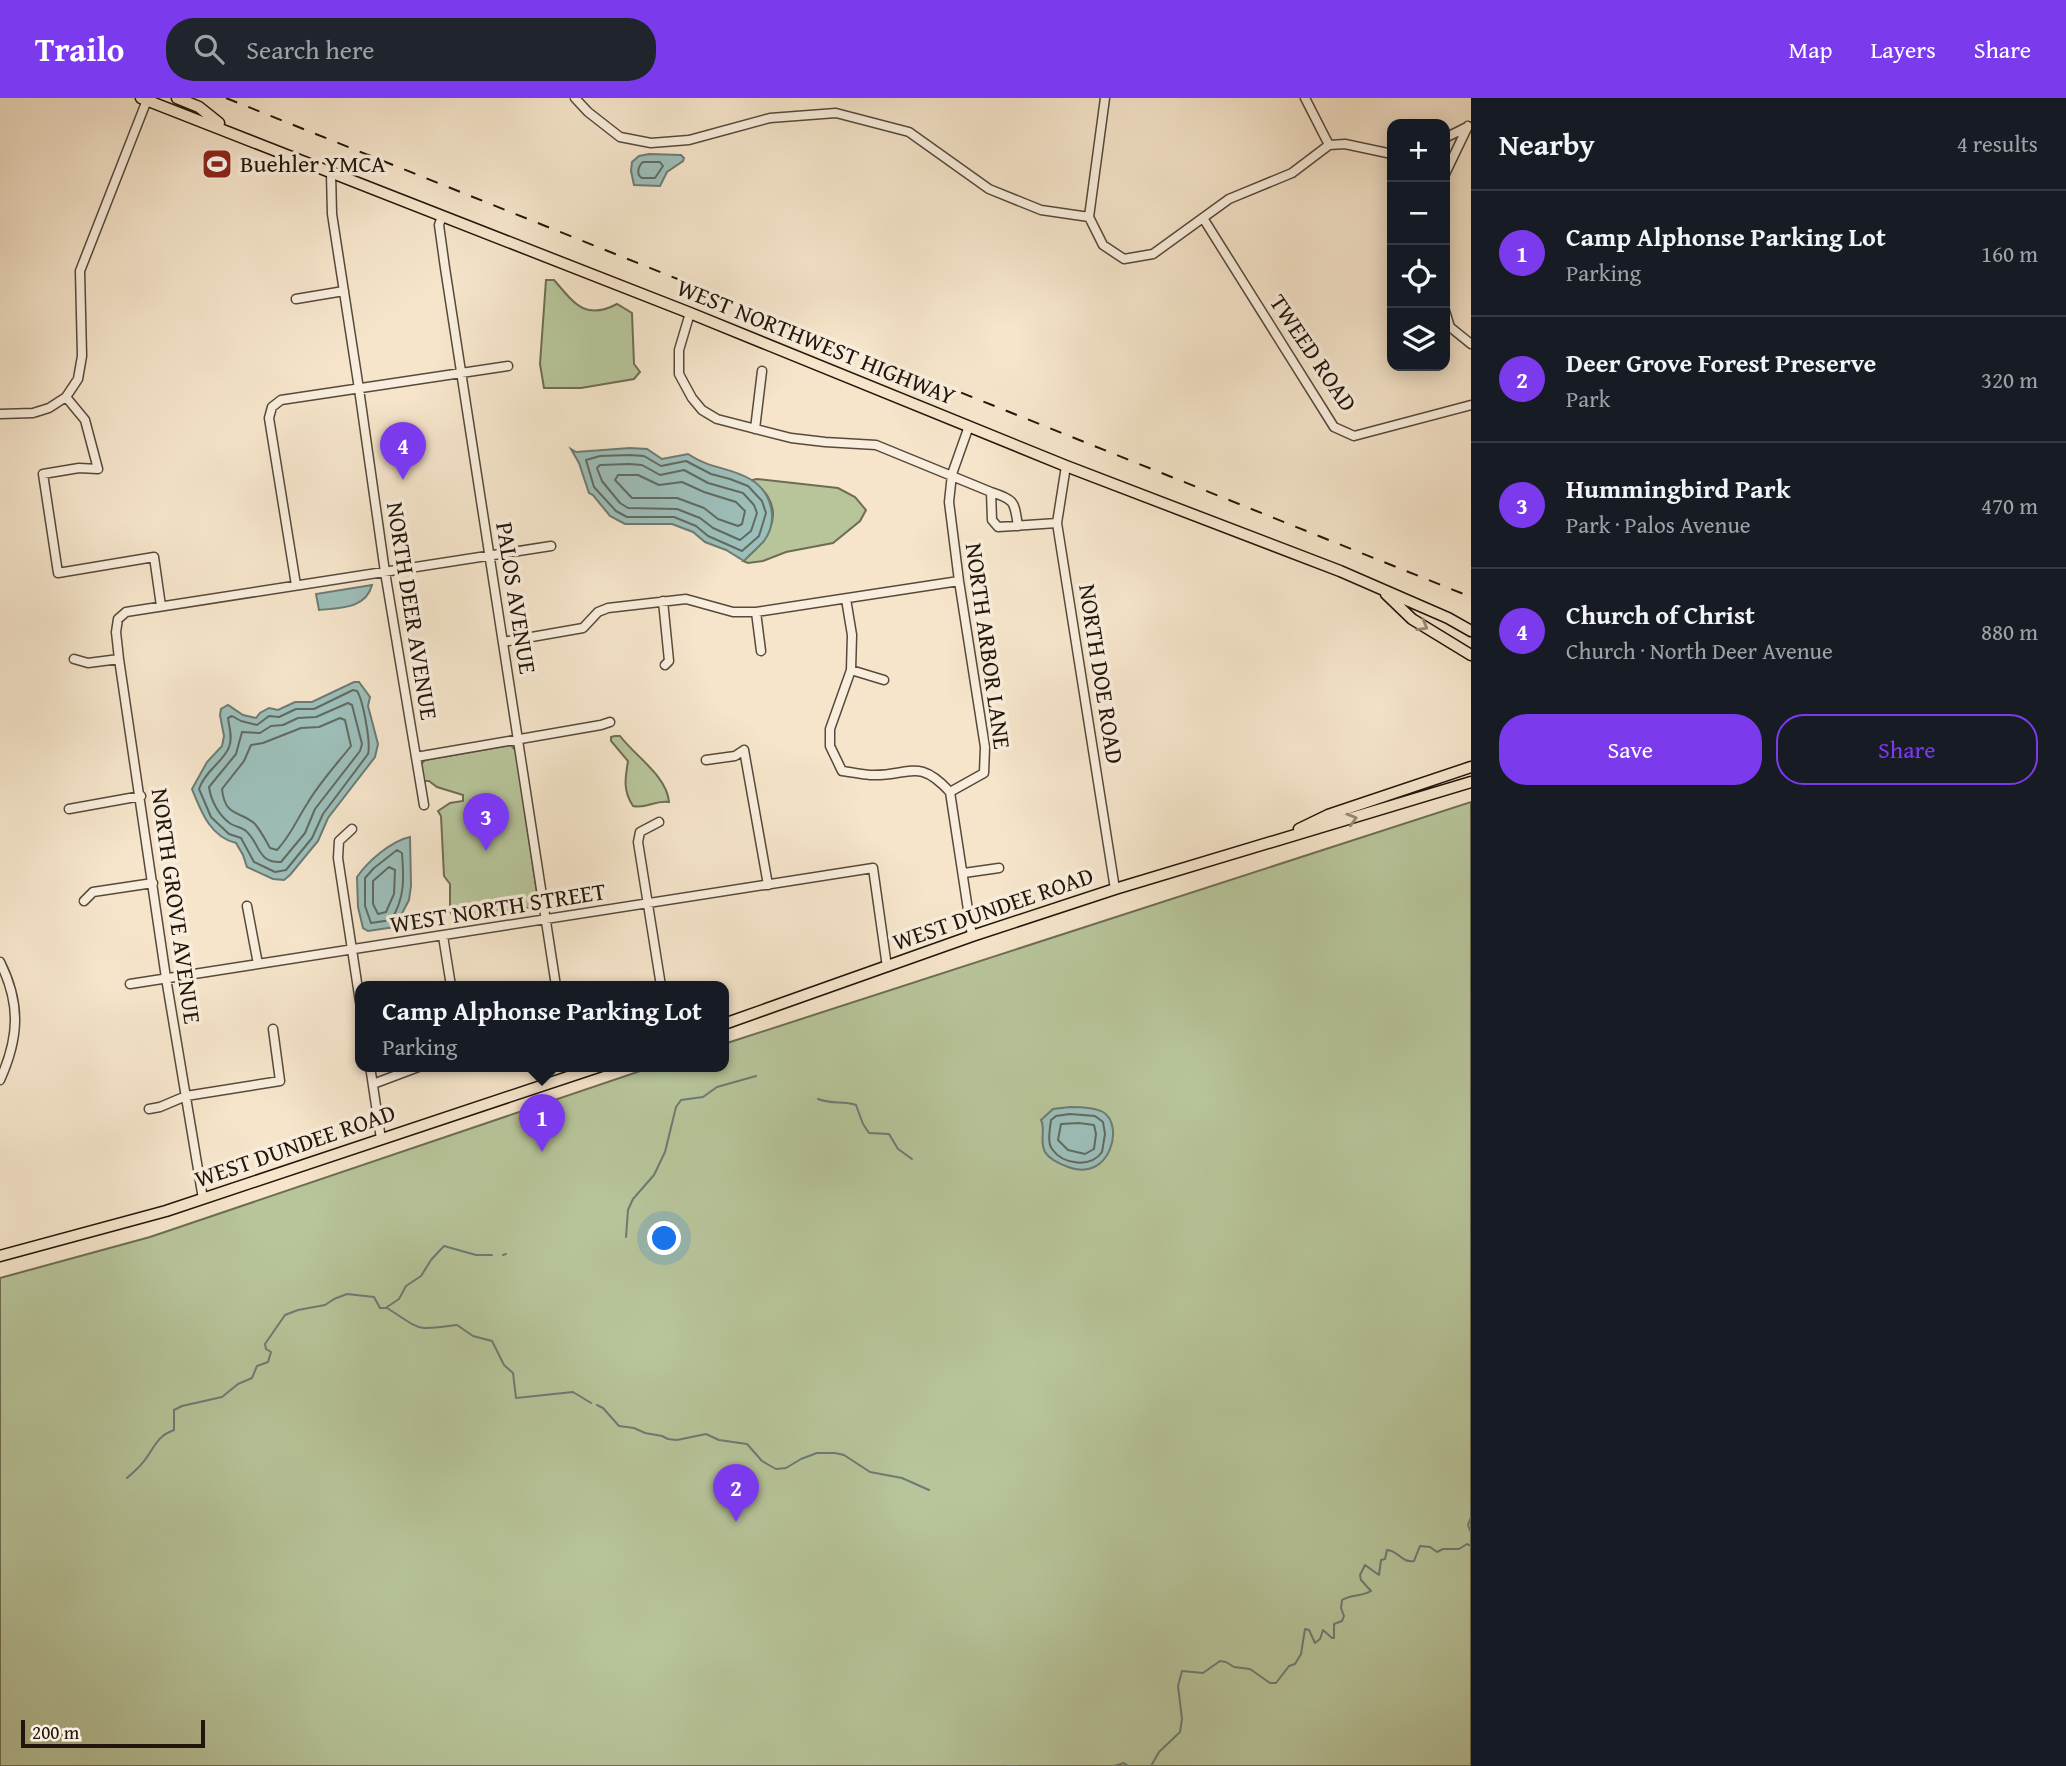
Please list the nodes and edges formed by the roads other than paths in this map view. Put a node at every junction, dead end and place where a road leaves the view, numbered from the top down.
1 (177, 98) edge
2 (575, 98) edge
3 (1105, 98) edge
4 (1305, 98) edge
5 (144, 99) edge
6 (1469, 125) edge
7 (228, 130) junction
8 (1450, 135) edge
9 (1329, 145) junction
10 (1387, 153) edge
11 (1450, 164) edge
12 (331, 173) junction
13 (442, 216) junction
14 (1089, 217) junction
15 (1203, 218) junction
16 (344, 291) junction
17 (296, 299) dead end
18 (691, 313) junction
19 (1450, 327) edge
20 (1471, 344) edge
21 (508, 366) dead end
22 (762, 371) dead end
23 (462, 373) junction
24 (359, 389) junction
25 (66, 397) junction
26 (1471, 405) edge
27 (0, 414) edge
28 (969, 426) junction
29 (755, 429) junction
30 (1066, 466) junction
31 (952, 474) junction
32 (991, 492) junction
33 (1057, 523) junction
34 (1018, 526) junction
35 (551, 546) dead end
36 (490, 555) junction
37 (385, 572) junction
38 (959, 581) junction
39 (296, 585) junction
40 (1381, 589) junction
41 (846, 599) junction
42 (663, 601) junction
43 (161, 606) junction
44 (756, 612) junction
45 (1448, 618) junction
46 (1471, 624) edge
47 (1471, 631) edge
48 (503, 642) junction
49 (761, 651) dead end
50 (1471, 655) edge
51 (74, 659) dead end
52 (119, 659) junction
53 (665, 664) dead end
54 (851, 670) junction
55 (884, 680) dead end
56 (610, 722) dead end
57 (517, 739) junction
58 (416, 757) junction
59 (706, 760) dead end
60 (1471, 767) edge
61 (1471, 782) edge
62 (950, 792) junction
63 (141, 796) junction
64 (424, 805) dead end
65 (69, 809) dead end
66 (659, 822) dead end
67 (352, 829) dead end
68 (1277, 839) junction
69 (999, 868) dead end
70 (964, 873) junction
71 (153, 883) junction
72 (768, 885) junction
73 (1115, 889) junction
74 (84, 901) dead end
75 (648, 904) junction
76 (247, 906) dead end
77 (545, 919) junction
78 (443, 936) junction
79 (972, 936) junction
80 (352, 950) junction
81 (0, 962) edge
82 (258, 964) junction
83 (887, 967) junction
84 (166, 978) junction
85 (357, 981) edge
86 (450, 981) edge
87 (555, 981) edge
88 (660, 981) edge
89 (130, 984) dead end
90 (729, 1022) edge
91 (273, 1029) dead end
92 (371, 1072) edge
93 (405, 1072) edge
94 (568, 1072) edge
95 (0, 1080) edge
96 (373, 1084) junction
97 (186, 1096) junction
98 (149, 1109) dead end
99 (381, 1139) junction
100 (203, 1199) junction
101 (0, 1256) edge

1 - 7 main road
2 - 14 street
3 - 14 street
4 - 9 street
5 - 7 main road, WEST NORTHWEST HIGHWAY
5 - 25 street
6 - 8 street
6 - 11 street
7 - 12 main road, WEST NORTHWEST HIGHWAY
9 - 10 street
9 - 15 street
12 - 13 main road, WEST NORTHWEST HIGHWAY
12 - 16 street, NORTH DEER AVENUE
13 - 18 main road, WEST NORTHWEST HIGHWAY
13 - 23 street, PALOS AVENUE
14 - 15 street
15 - 26 street, TWEED ROAD
16 - 17 street
16 - 24 street, NORTH DEER AVENUE
18 - 28 main road, WEST NORTHWEST HIGHWAY
18 - 29 street
19 - 20 street
21 - 23 street
22 - 29 street
23 - 24 street
23 - 36 street, PALOS AVENUE
24 - 37 street, NORTH DEER AVENUE
24 - 39 street
25 - 27 street
25 - 43 street
28 - 30 main road, WEST NORTHWEST HIGHWAY
28 - 31 street, NORTH ARBOR LANE
29 - 31 street
30 - 33 street, NORTH DOE ROAD
30 - 40 main road, WEST NORTHWEST HIGHWAY
31 - 32 street
31 - 38 street, NORTH ARBOR LANE
32 - 34 street
32 - 34 street
33 - 34 street
33 - 73 street, NORTH DOE ROAD
35 - 36 street
36 - 37 street
36 - 48 street, PALOS AVENUE
37 - 39 street
37 - 58 street, NORTH DEER AVENUE
38 - 41 street
38 - 62 street, NORTH ARBOR LANE
39 - 43 street
40 - 45 main road, WEST NORTHWEST HIGHWAY
40 -> 50 main road
41 - 44 street
41 - 54 street
42 - 44 street
42 - 48 street
42 - 53 street
43 - 52 street, NORTH GROVE AVENUE
44 - 49 street
45 - 46 main road
45 - 47 main road, WEST NORTHWEST HIGHWAY
48 - 57 street, PALOS AVENUE
51 - 52 street
52 - 63 street, NORTH GROVE AVENUE
54 - 55 street
54 - 62 street
56 - 57 street
57 - 58 street
57 - 77 street, PALOS AVENUE
58 - 64 street, NORTH DEER AVENUE
59 - 72 street
60 - 68 main road, WEST DUNDEE ROAD
68 -> 61 main road, WEST DUNDEE ROAD
62 - 70 street
63 - 65 street
63 - 71 street, NORTH GROVE AVENUE
66 - 75 street
67 - 80 street
68 - 73 main road, WEST DUNDEE ROAD
69 - 70 street
70 - 79 street
71 - 74 street
71 - 84 street, NORTH GROVE AVENUE
72 - 75 street, WEST NORTH STREET
72 - 83 street, WEST NORTH STREET
73 - 79 main road, WEST DUNDEE ROAD
75 - 77 street, WEST NORTH STREET
75 - 88 street
76 - 82 street
77 - 78 street, WEST NORTH STREET
77 - 87 street, PALOS AVENUE
78 - 80 street, WEST NORTH STREET
78 - 86 street
79 - 83 main road, WEST DUNDEE ROAD
80 - 82 street, WEST NORTH STREET
80 - 85 street
81 - 95 street
82 - 84 street, WEST NORTH STREET
83 - 90 main road, WEST DUNDEE ROAD
84 - 89 street, WEST NORTH STREET
84 - 97 street, NORTH GROVE AVENUE
91 - 97 street
92 - 96 street
93 - 96 street
94 - 99 main road, WEST DUNDEE ROAD
96 - 99 street
97 - 98 street
97 - 100 street, NORTH GROVE AVENUE
99 - 100 main road, WEST DUNDEE ROAD
100 - 101 main road, WEST DUNDEE ROAD

